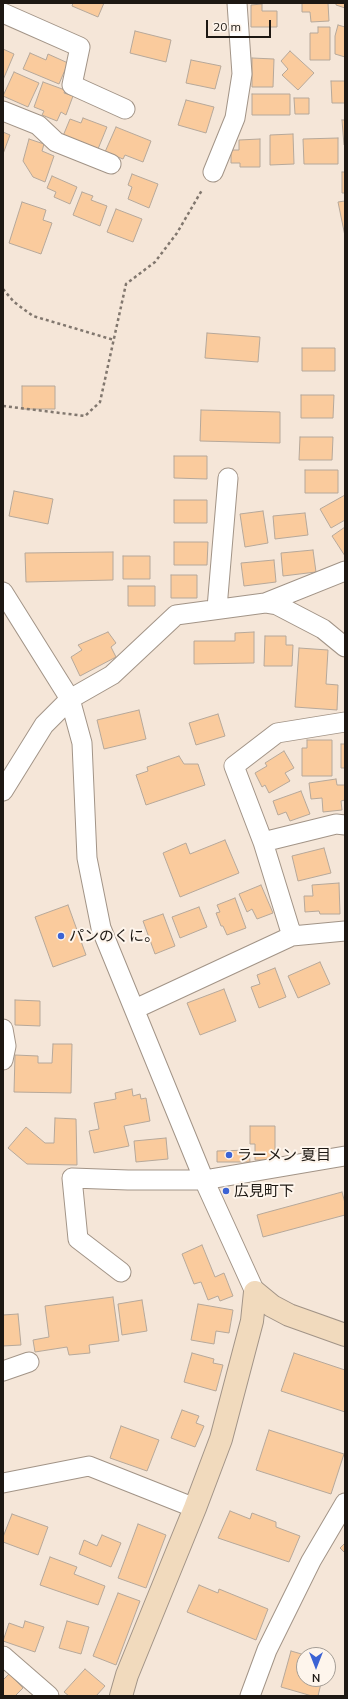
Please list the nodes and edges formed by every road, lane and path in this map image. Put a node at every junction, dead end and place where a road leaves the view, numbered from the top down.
1 (237, 3) edge
2 (3, 13) edge
3 (125, 109) dead end
4 (3, 111) edge
5 (111, 164) dead end
6 (213, 172) joint
7 (3, 289) edge
8 (114, 340) junction
9 (3, 406) edge
10 (228, 478) dead end
11 (345, 571) edge
12 (3, 592) edge
13 (266, 602) junction
14 (217, 608) junction
15 (345, 647) edge
16 (70, 699) junction
17 (345, 722) edge
18 (3, 792) edge
19 (345, 824) edge
20 (263, 842) junction
21 (345, 931) edge
22 (292, 936) junction
23 (135, 1009) junction
24 (3, 1029) edge
25 (3, 1060) edge
26 (345, 1156) edge
27 (204, 1180) junction
28 (122, 1272) dead end
29 (255, 1292) junction
30 (345, 1335) edge
31 (29, 1362) dead end
32 (3, 1371) edge
33 (3, 1483) edge
34 (345, 1503) edge
35 (195, 1508) junction
36 (3, 1656) edge
37 (50, 1696) edge
38 (123, 1696) edge
39 (250, 1696) edge

1 - 6 street
2 - 3 street
4 - 5 street
6 - 8 path
7 - 8 path
8 - 9 path
10 - 14 street
11 - 13 street
12 - 16 street
13 - 14 street
13 - 15 street
14 - 16 street
16 - 18 street
16 - 23 street
17 - 20 street
19 - 20 street
20 - 22 street
21 - 22 street
22 - 23 street
23 - 27 street
24 - 25 street
26 - 27 street
27 - 28 street
27 - 29 street
29 - 30 street
29 - 35 street
31 - 32 street
33 - 35 street
34 - 39 street
35 - 38 street
36 - 37 street

